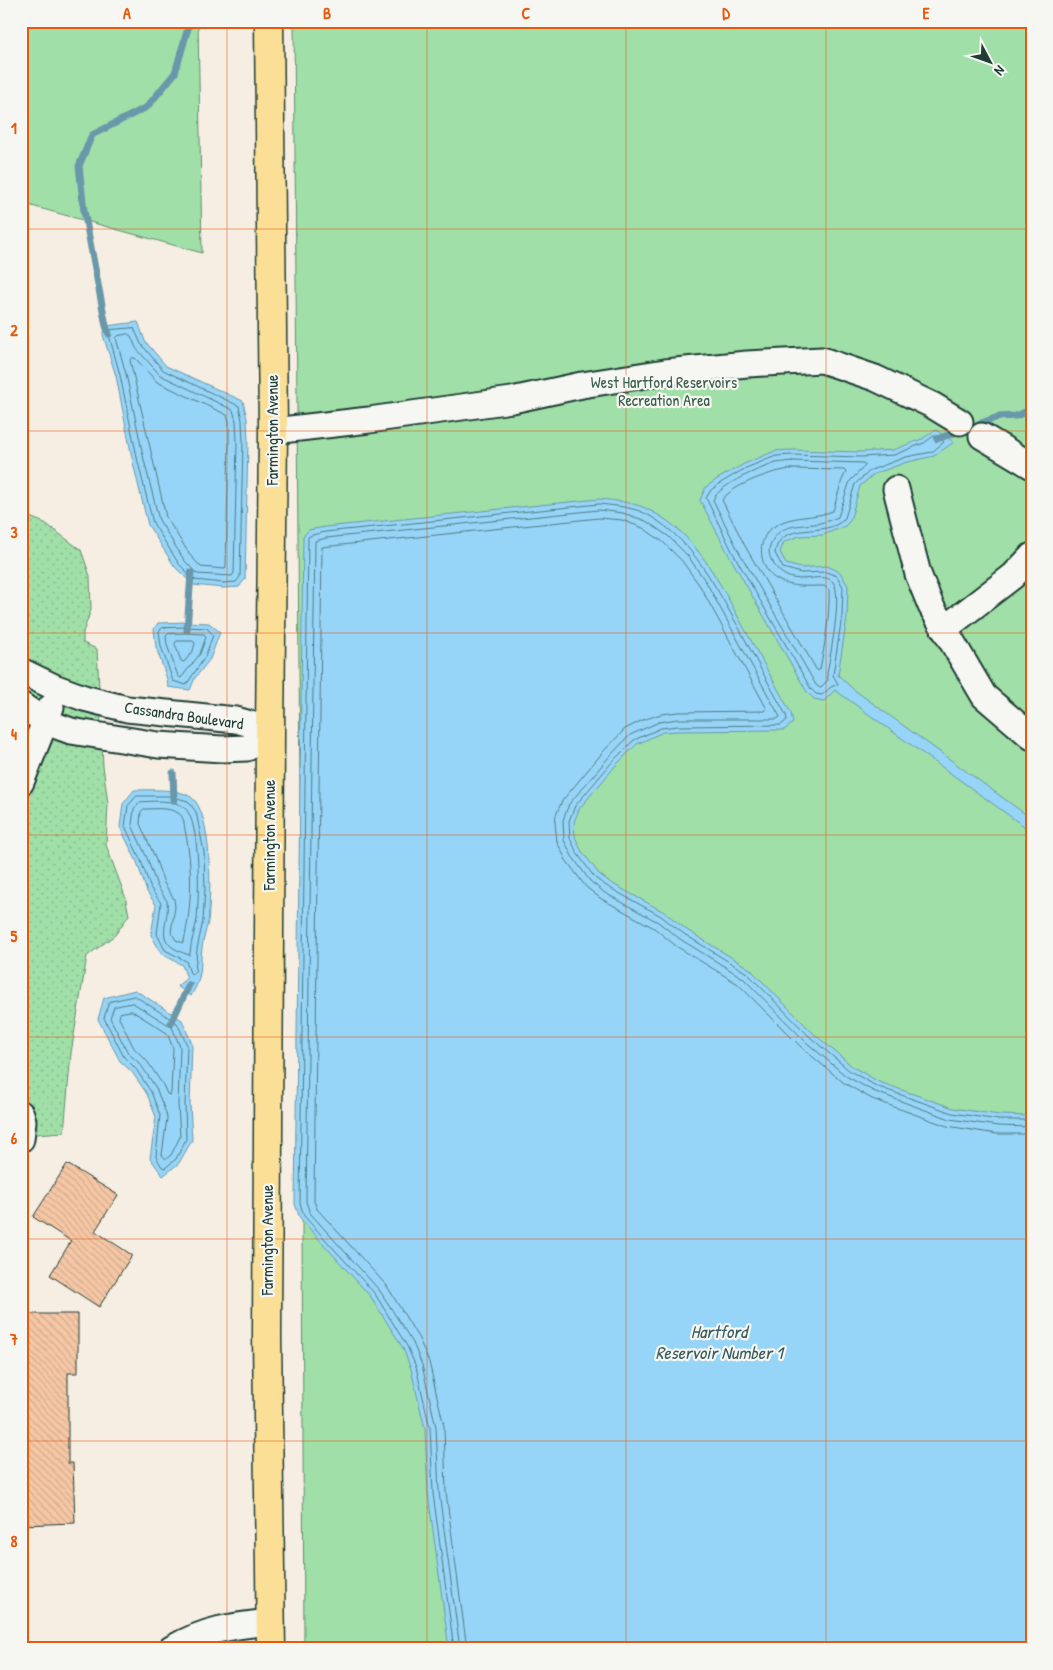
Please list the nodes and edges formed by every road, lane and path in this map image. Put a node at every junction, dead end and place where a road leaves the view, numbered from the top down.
1 (269, 21) edge
2 (960, 422) dead end
3 (273, 431) junction
4 (982, 436) dead end
5 (1032, 466) edge
6 (896, 489) dead end
7 (1032, 556) edge
8 (944, 629) junction
9 (21, 671) edge
10 (58, 689) junction
11 (21, 705) edge
12 (46, 722) junction
13 (270, 735) junction
14 (1032, 737) edge
15 (21, 782) edge
16 (21, 1114) edge
17 (21, 1139) edge
18 (270, 1622) junction
19 (171, 1649) edge
20 (270, 1649) edge

1 - 3 main road, Farmington Avenue
2 - 3 street
3 - 13 main road, Farmington Avenue
4 - 5 street
6 - 8 street
7 - 8 street
8 - 14 street
9 - 10 street, Cassandra Boulevard
10 - 12 street
10 - 13 street, Cassandra Boulevard
11 - 12 street, Cassandra Boulevard
12 - 13 street, Cassandra Boulevard
12 - 15 street
13 - 18 main road, Farmington Avenue
16 - 17 street
18 - 19 street
18 - 20 main road, Farmington Avenue

